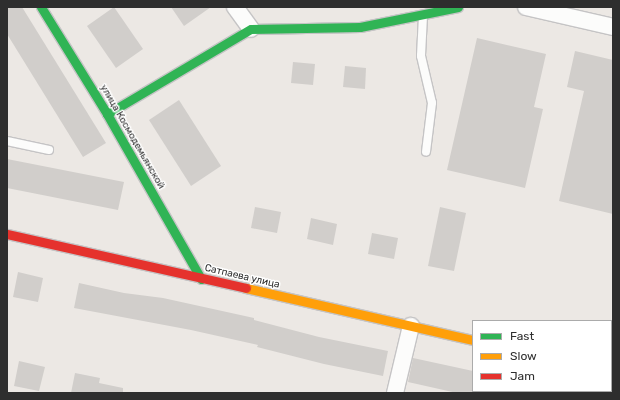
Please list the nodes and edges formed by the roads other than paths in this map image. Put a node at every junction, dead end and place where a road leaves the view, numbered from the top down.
1 (41, 7) edge
2 (235, 7) edge
3 (458, 7) edge
4 (526, 7) edge
5 (423, 16) junction
6 (613, 27) edge
7 (250, 29) junction
8 (107, 114) junction
9 (7, 141) edge
10 (49, 150) dead end
11 (426, 152) dead end
12 (7, 234) edge
13 (201, 279) junction
14 (411, 326) junction
15 (472, 340) edge
16 (395, 393) edge

1 - 8 street, улица Космодемьянской
2 - 7 street
3 - 5 street
4 - 6 street
5 - 7 street
5 - 11 lane
7 - 8 street
8 - 13 street, улица Космодемьянской
9 - 10 lane
12 - 13 street, Сатпаева улица
13 - 14 street, Сатпаева улица
14 - 15 street, Сатпаева улица
14 - 16 street

